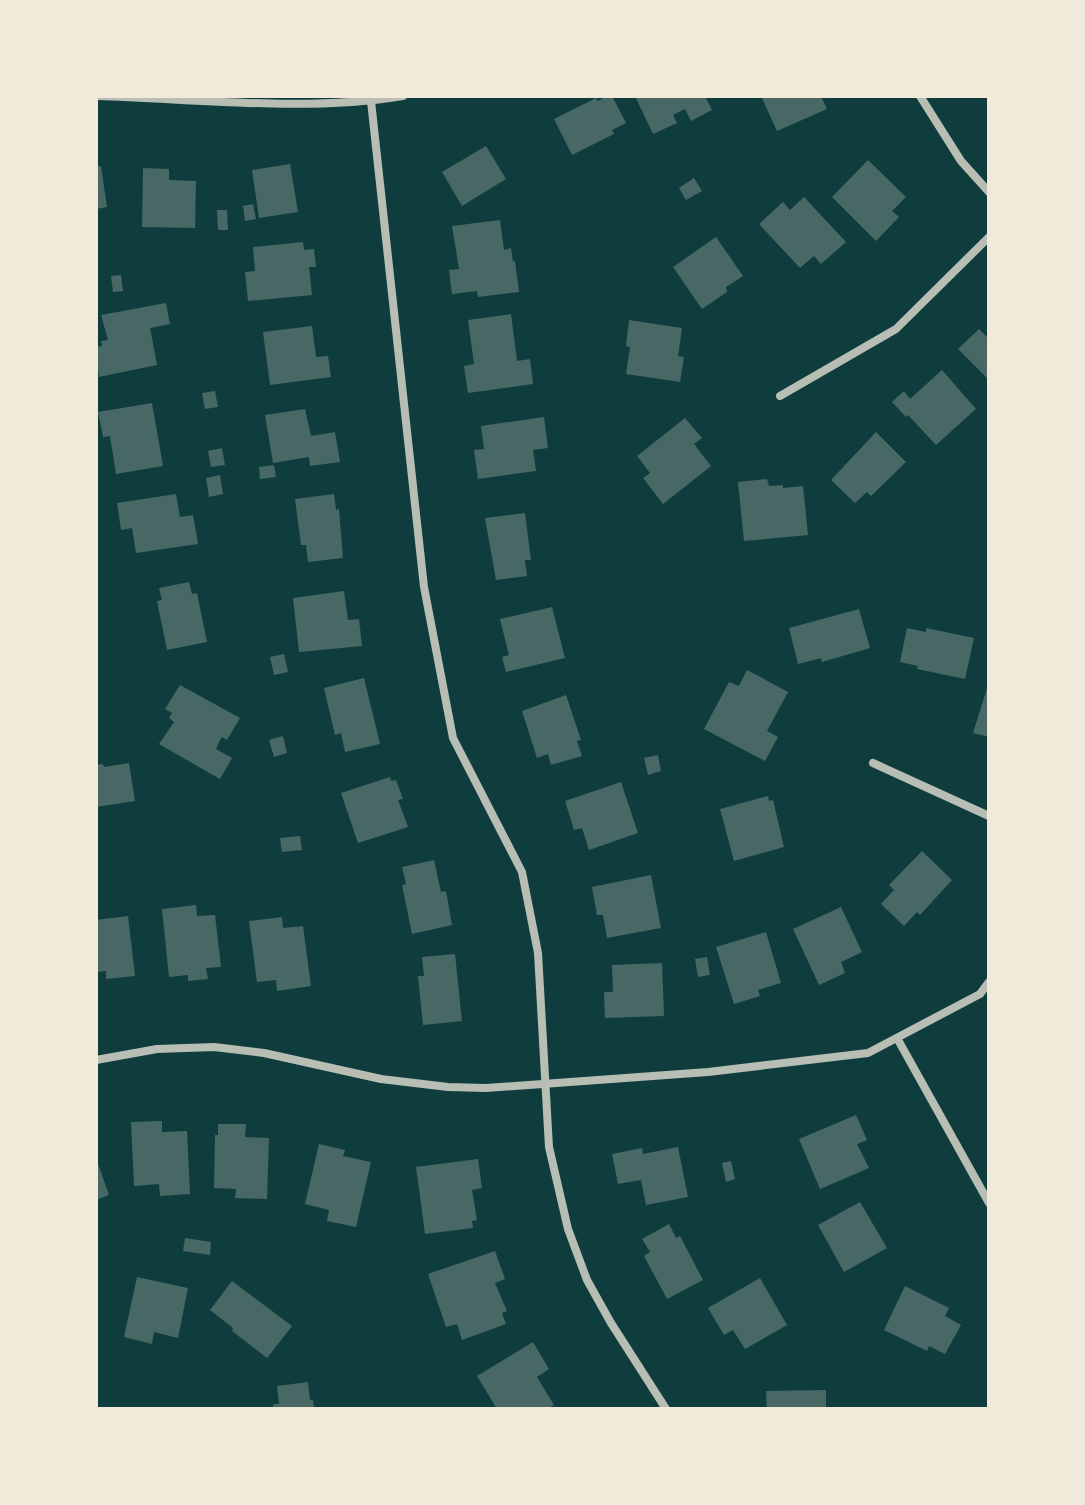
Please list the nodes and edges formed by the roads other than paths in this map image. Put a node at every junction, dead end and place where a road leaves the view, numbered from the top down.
1 (98, 96) edge
2 (403, 96) edge
3 (920, 96) edge
4 (371, 101) junction
5 (989, 192) edge
6 (989, 237) edge
7 (780, 396) dead end
8 (873, 763) dead end
9 (989, 816) edge
10 (989, 982) edge
11 (897, 1038) junction
12 (96, 1060) edge
13 (545, 1084) junction
14 (989, 1203) edge
15 (666, 1409) edge

1 - 4 street
2 - 4 street
3 - 5 street
4 - 13 street
6 - 7 street
8 - 9 street
10 - 11 street
11 - 13 street
11 - 14 street
12 - 13 street
13 - 15 street

